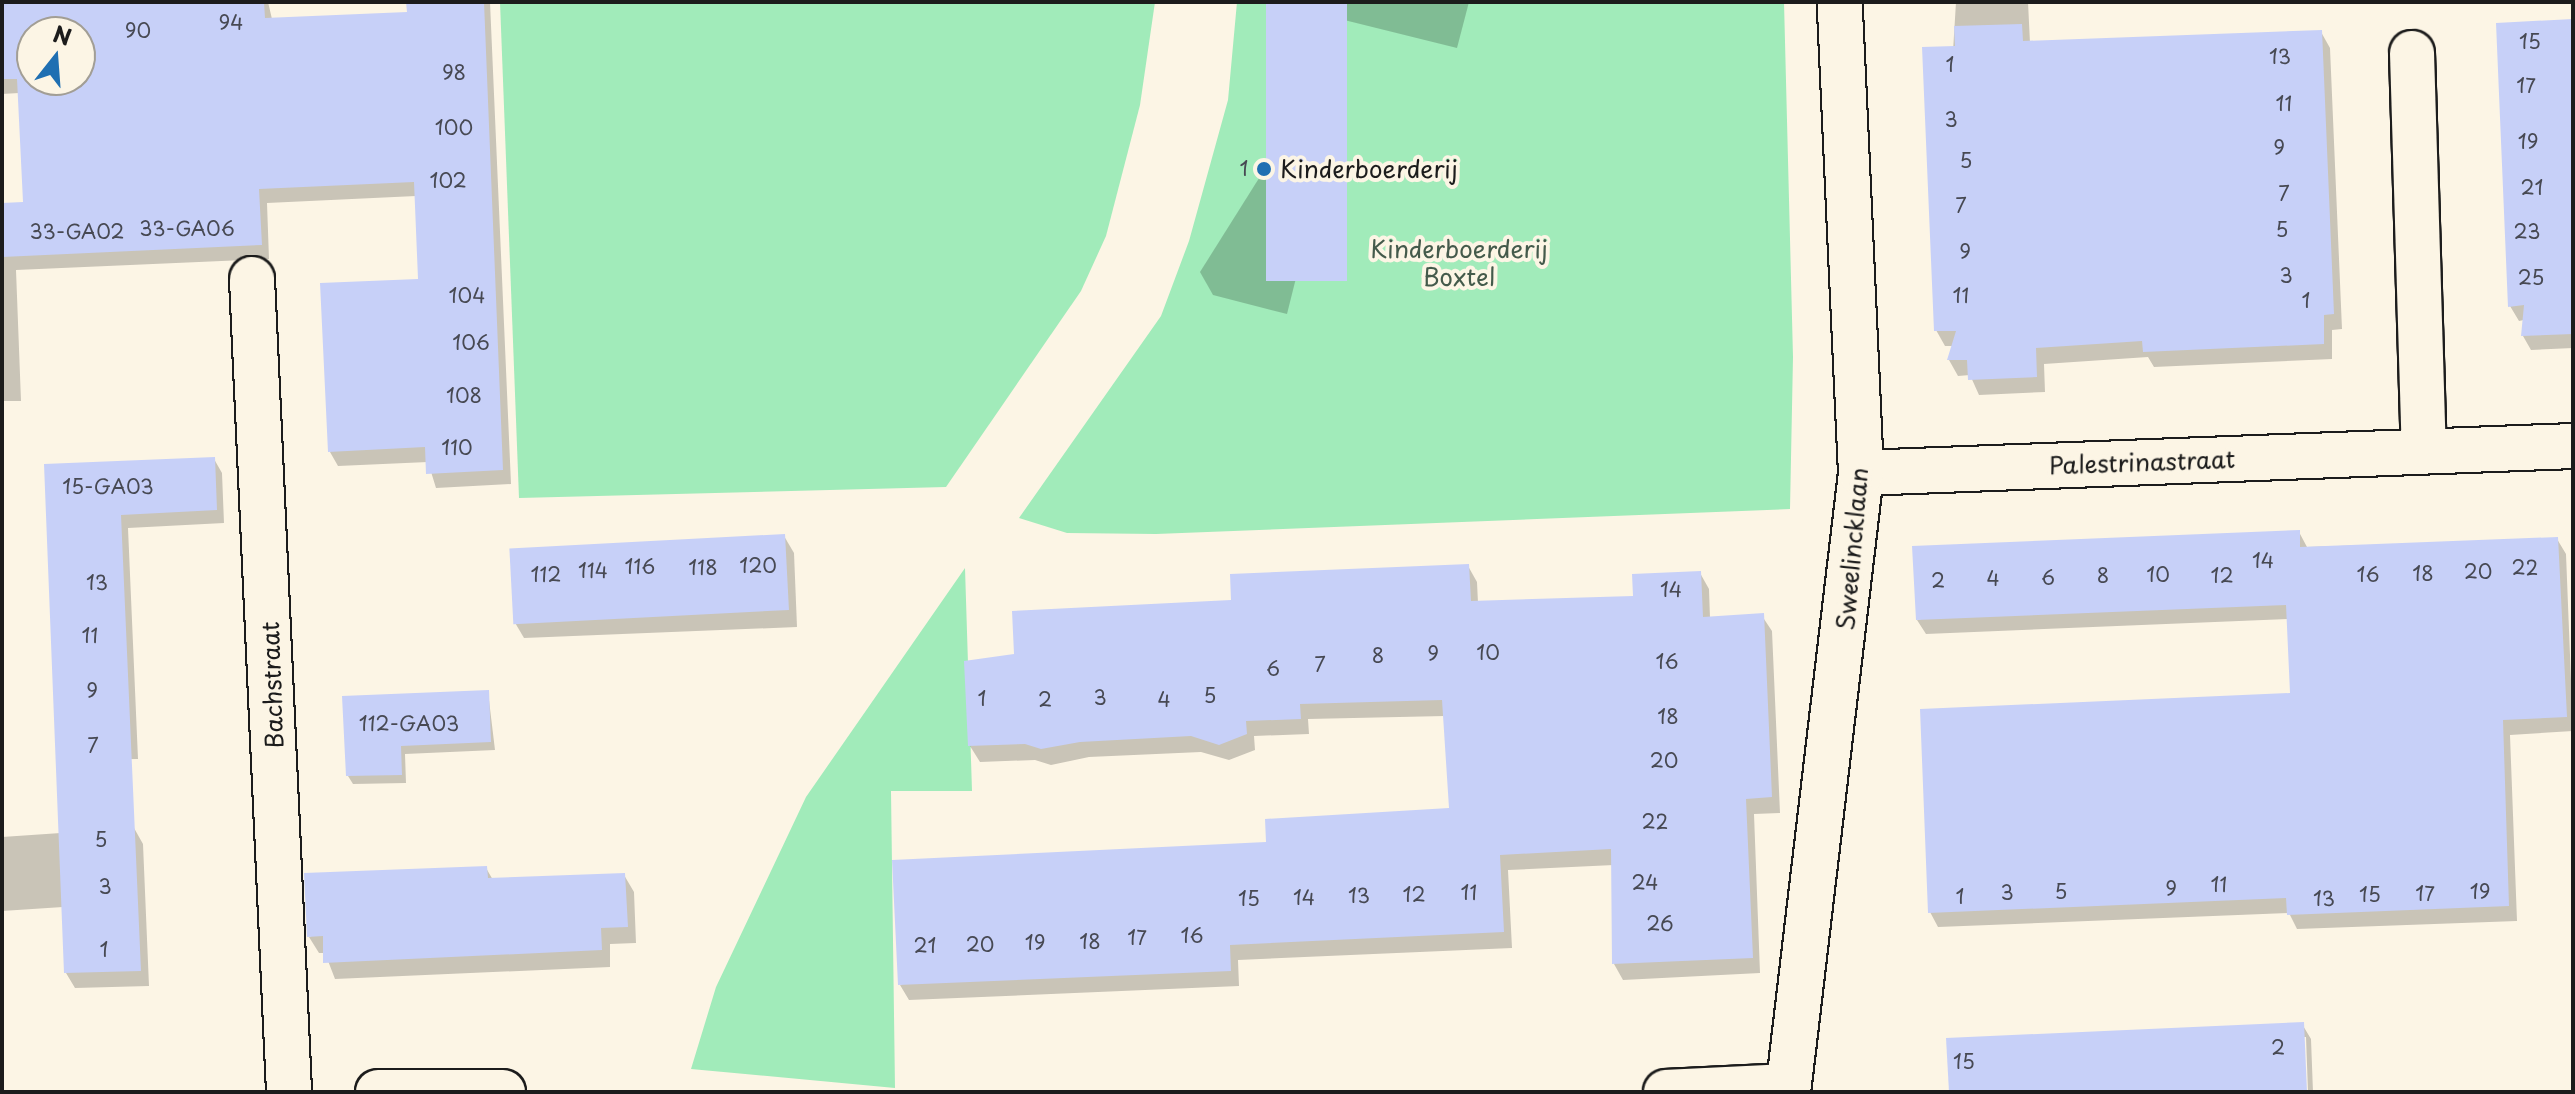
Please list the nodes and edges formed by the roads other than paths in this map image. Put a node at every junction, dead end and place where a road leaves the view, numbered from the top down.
1 (1840, 2) edge
2 (2412, 53) dead end
3 (252, 279) dead end
4 (2573, 446) edge
5 (2424, 451) junction
6 (1861, 473) junction
7 (1787, 1089) edge
8 (503, 1091) edge
9 (289, 1092) edge
10 (378, 1092) edge
11 (1666, 1092) edge

1 - 6 street, Sweelincklaan
2 - 5 street
3 - 9 street, Bachstraat
4 - 5 street, Palestrinastraat
5 - 6 street, Palestrinastraat
6 - 7 street, Sweelincklaan
7 - 11 street
8 - 10 street

